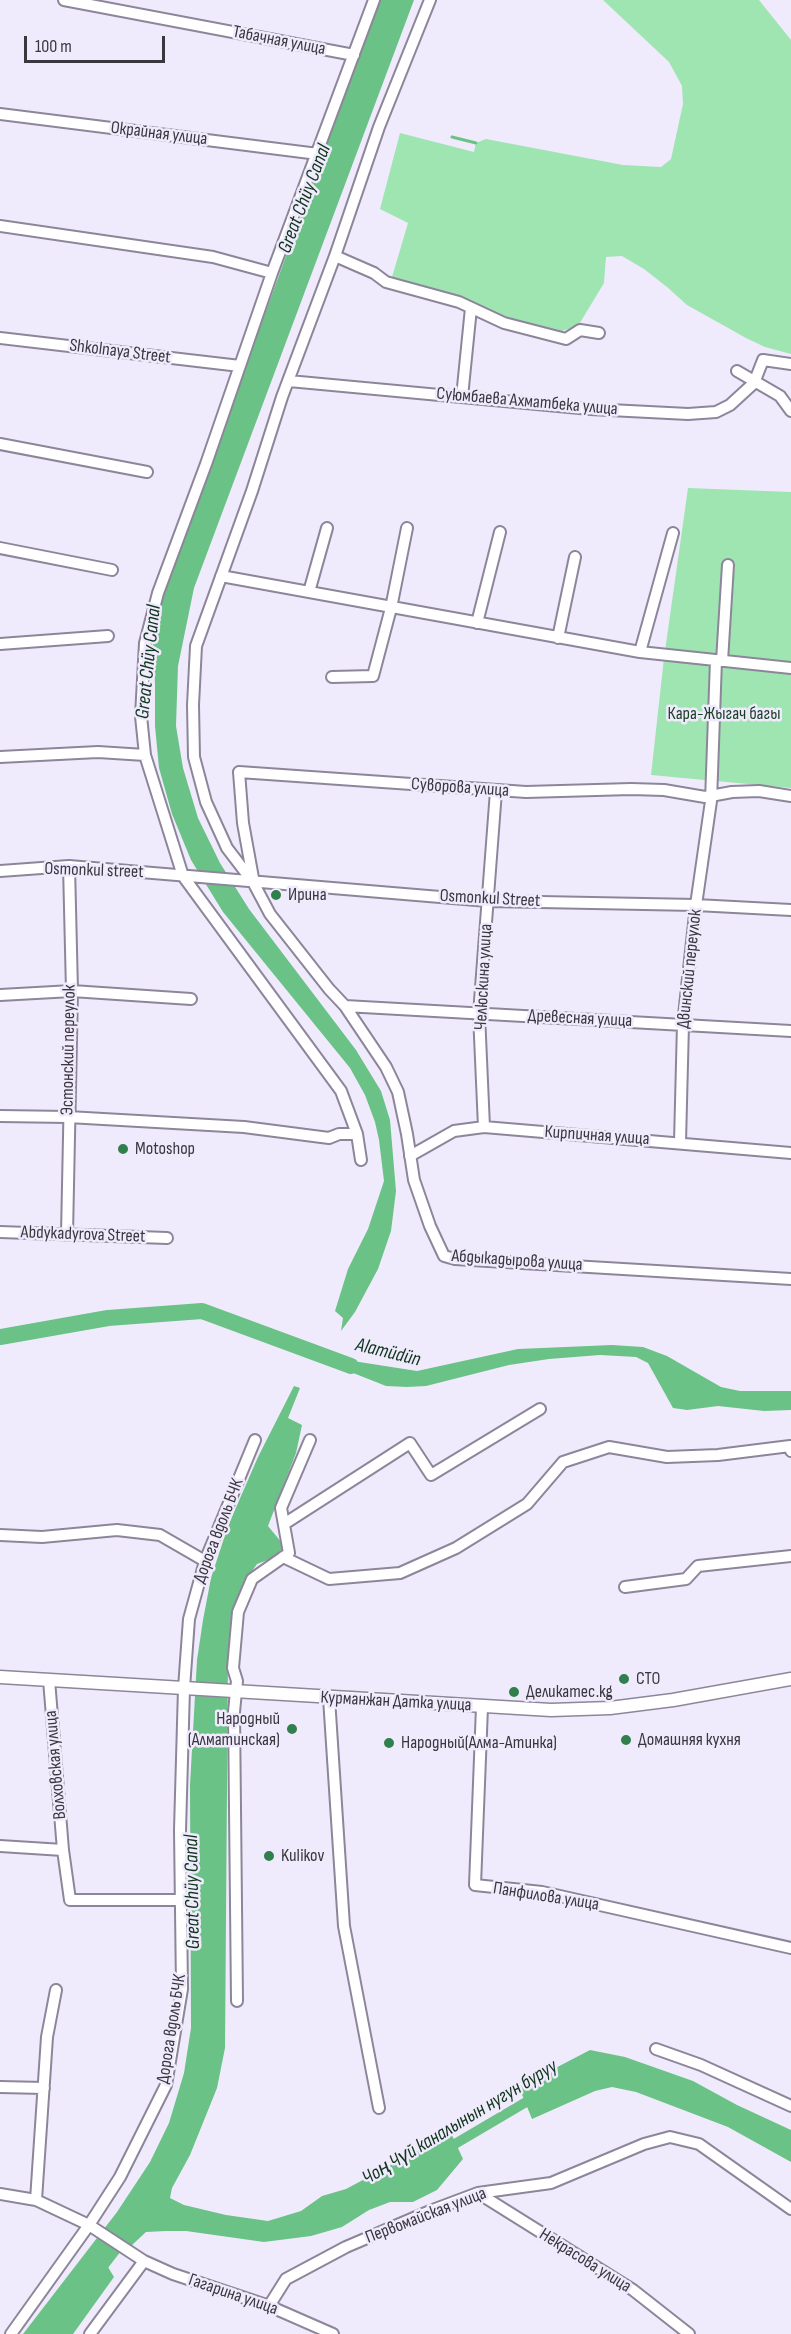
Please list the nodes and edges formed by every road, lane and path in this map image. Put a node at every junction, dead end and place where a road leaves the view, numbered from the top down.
1 (64, 0) edge
2 (374, 0) edge
3 (430, 0) edge
4 (354, 55) junction
5 (0, 114) edge
6 (318, 154) junction
7 (0, 226) edge
8 (335, 256) junction
9 (272, 273) junction
10 (471, 308) junction
11 (599, 333) dead end
12 (0, 338) edge
13 (791, 364) edge
14 (240, 366) junction
15 (737, 371) dead end
16 (289, 381) junction
17 (754, 383) junction
18 (462, 397) junction
19 (791, 411) edge
20 (0, 444) edge
21 (147, 472) dead end
22 (327, 528) dead end
23 (407, 528) dead end
24 (500, 532) dead end
25 (673, 533) dead end
26 (0, 548) edge
27 (575, 556) dead end
28 (728, 565) dead end
29 (112, 570) dead end
30 (220, 576) junction
31 (309, 592) junction
32 (391, 608) junction
33 (477, 623) junction
34 (108, 636) dead end
35 (558, 638) junction
36 (0, 644) edge
37 (640, 652) junction
38 (719, 660) junction
39 (791, 668) edge
40 (332, 677) dead end
41 (145, 755) junction
42 (0, 757) edge
43 (496, 790) junction
44 (711, 796) junction
45 (791, 796) edge
46 (69, 866) junction
47 (0, 871) edge
48 (186, 876) junction
49 (249, 881) junction
50 (488, 901) junction
51 (696, 905) junction
52 (791, 910) edge
53 (72, 991) junction
54 (0, 995) edge
55 (191, 999) dead end
56 (345, 1006) junction
57 (479, 1014) junction
58 (683, 1024) junction
59 (791, 1031) edge
60 (0, 1116) edge
61 (68, 1117) junction
62 (484, 1127) junction
63 (357, 1134) junction
64 (680, 1142) junction
65 (791, 1153) edge
66 (410, 1156) junction
67 (361, 1160) dead end
68 (0, 1232) edge
69 (67, 1234) junction
70 (167, 1238) dead end
71 (791, 1279) edge
72 (540, 1409) dead end
73 (255, 1440) dead end
74 (310, 1440) dead end
75 (791, 1451) edge
76 (284, 1524) junction
77 (0, 1535) edge
78 (791, 1556) edge
79 (283, 1557) junction
80 (205, 1561) junction
81 (626, 1587) dead end
82 (0, 1677) edge
83 (791, 1679) edge
84 (49, 1680) junction
85 (186, 1688) junction
86 (235, 1692) junction
87 (328, 1698) junction
88 (482, 1707) junction
89 (0, 1846) edge
90 (63, 1850) junction
91 (182, 1900) junction
92 (791, 1948) edge
93 (56, 1990) dead end
94 (237, 2001) dead end
95 (656, 2049) dead end
96 (0, 2087) edge
97 (44, 2088) junction
98 (791, 2106) edge
99 (379, 2108) dead end
100 (478, 2193) junction
101 (0, 2194) edge
102 (36, 2200) junction
103 (791, 2209) edge
104 (92, 2227) junction
105 (144, 2260) junction
106 (269, 2306) junction
107 (11, 2334) edge
108 (90, 2334) edge
109 (333, 2334) edge
110 (689, 2334) edge

1 - 4 street, Табачная улица
2 - 4 street
3 - 8 street
4 - 6 street
5 - 6 street, Окрайная улица
6 - 9 street
7 - 9 street
8 - 10 street
8 - 16 street
9 - 14 street
10 - 11 street
10 - 18 street
12 - 14 street, Shkolnaya Street
13 - 17 street, Суюмбаева Ахматбека улица
14 - 41 street
15 - 17 street
16 - 18 street, Суюмбаева Ахматбека улица
16 - 30 street
17 - 18 street, Суюмбаева Ахматбека улица
17 - 19 street
20 - 21 street
22 - 31 street
23 - 32 street
24 - 33 street
25 - 37 street
26 - 29 street
27 - 35 street
28 - 38 street, Двинский переулок
30 - 31 street
30 - 49 street
31 - 32 street
32 - 33 street
32 - 40 street
33 - 35 street
34 - 36 street
35 - 37 street
37 - 38 street
38 - 39 street
38 - 44 street, Двинский переулок
41 - 42 street
41 - 48 street
43 - 44 street, Суворова улица
43 - 49 street, Суворова улица
43 - 50 street, Челюскина улица
44 - 45 street, Суворова улица
44 - 51 street, Двинский переулок
46 - 47 street, Osmonkul street
46 - 48 street, Osmonkul street
46 - 53 street, Эстонский переулок
48 - 49 street, Osmonkul Street
48 - 63 street
49 - 50 street, Osmonkul Street
49 - 56 street, Абдыкадырова улица
50 - 51 street, Osmonkul Street
50 - 57 street, Челюскина улица
51 - 52 street, Osmonkul Street
51 - 58 street, Двинский переулок
53 - 54 street
53 - 55 street
53 - 61 street, Эстонский переулок
56 - 57 street, Древесная улица
56 - 66 street, Абдыкадырова улица
57 - 58 street, Древесная улица
57 - 62 street, Челюскина улица
58 - 59 street, Древесная улица
58 - 64 street, Двинский переулок
60 - 61 street
61 - 63 street
61 - 69 street, Эстонский переулок
62 - 64 street, Кирпичная улица
62 - 66 street, Кирпичная улица
63 - 67 street
64 - 65 street, Кирпичная улица
66 - 71 street, Абдыкадырова улица
68 - 69 street, Abdykadyrova Street
69 - 70 street, Abdykadyrova Street
72 - 76 street
73 - 80 street, Дорога вдоль БЧК
74 - 76 street
75 - 79 street
76 - 79 street
77 - 80 street
78 - 81 street
79 - 86 street
80 - 85 street, Дорога вдоль БЧК
82 - 84 main road, Курманжан Датка улица
83 - 88 main road, Курманжан Датка улица
84 - 85 main road, Курманжан Датка улица
84 - 90 street, Волховская улица
85 - 86 main road, Курманжан Датка улица
85 - 91 street, Дорога вдоль БЧК
86 - 87 main road, Курманжан Датка улица
86 - 94 street
87 - 88 main road, Курманжан Датка улица
87 - 99 street
88 - 92 street, Панфилова улица
89 - 90 street
90 - 91 street, Волховская улица
91 - 104 street, Дорога вдоль БЧК
93 - 97 street
95 - 98 street
96 - 97 street
97 - 102 street
100 - 103 street, Первомайская улица
100 - 106 street, Первомайская улица
100 - 110 street, Некрасова улица
101 - 102 street, Гагарина улица
102 - 104 street, Гагарина улица
104 - 105 street, Гагарина улица
104 - 107 street, Дорога вдоль БЧК
105 - 106 street, Гагарина улица
105 - 108 street
106 - 109 street, Гагарина улица

